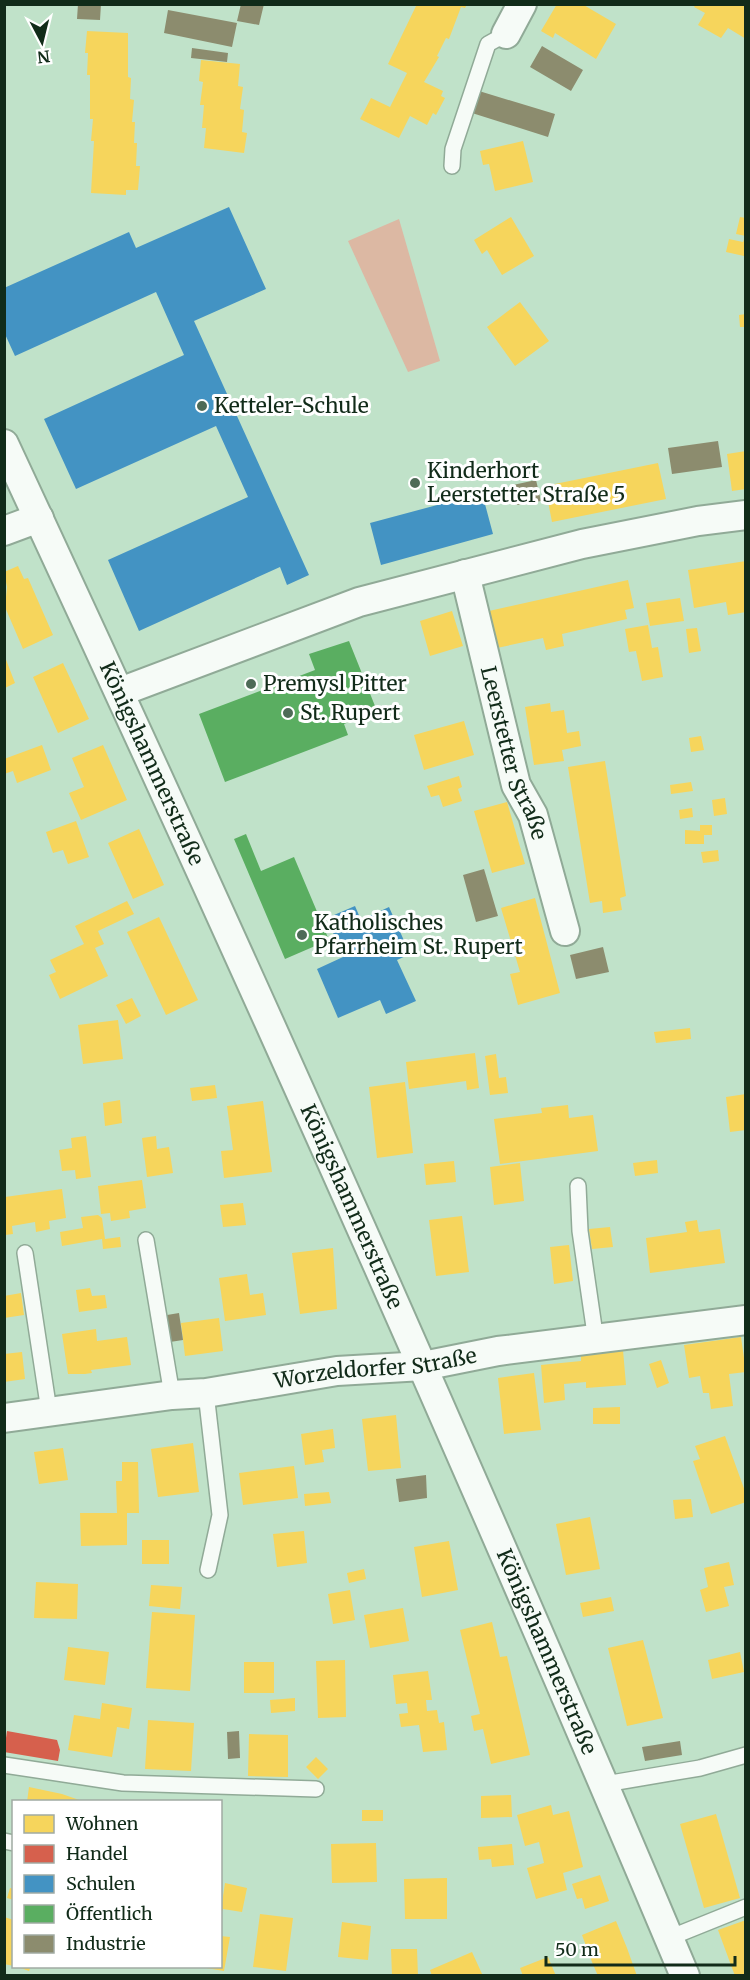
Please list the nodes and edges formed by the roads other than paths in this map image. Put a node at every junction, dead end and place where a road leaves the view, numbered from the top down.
1 (522, 4) edge
2 (506, 34) joint
3 (452, 166) dead end
4 (4, 444) edge
5 (746, 515) edge
6 (39, 518) junction
7 (4, 531) edge
8 (465, 574) junction
9 (120, 692) junction
10 (564, 931) dead end
11 (578, 1186) dead end
12 (146, 1240) dead end
13 (25, 1253) dead end
14 (746, 1320) edge
15 (596, 1341) junction
16 (423, 1366) junction
17 (206, 1393) junction
18 (172, 1395) junction
19 (49, 1411) junction
20 (4, 1418) edge
21 (208, 1570) dead end
22 (746, 1755) edge
23 (4, 1765) edge
24 (605, 1784) junction
25 (316, 1789) dead end
26 (746, 1907) edge
27 (669, 1938) junction
28 (685, 1976) edge

1 - 2 street
2 - 3 lane
4 - 6 street, Königshammerstraße
5 - 8 street
6 - 7 street
6 - 9 street, Königshammerstraße
8 - 9 street
8 - 10 street, Leerstetter Straße
9 - 16 street, Königshammerstraße
11 - 15 lane
12 - 18 lane
13 - 19 lane
14 - 15 street, Worzeldorfer Straße
15 - 16 street, Worzeldorfer Straße
16 - 17 street, Worzeldorfer Straße
16 - 24 street, Königshammerstraße
17 - 18 street, Worzeldorfer Straße
17 - 21 lane
18 - 19 street, Worzeldorfer Straße
19 - 20 street, Worzeldorfer Straße
22 - 24 lane
23 - 25 lane
24 - 27 street, Königshammerstraße
26 - 27 lane
27 - 28 street, Königshammerstraße

